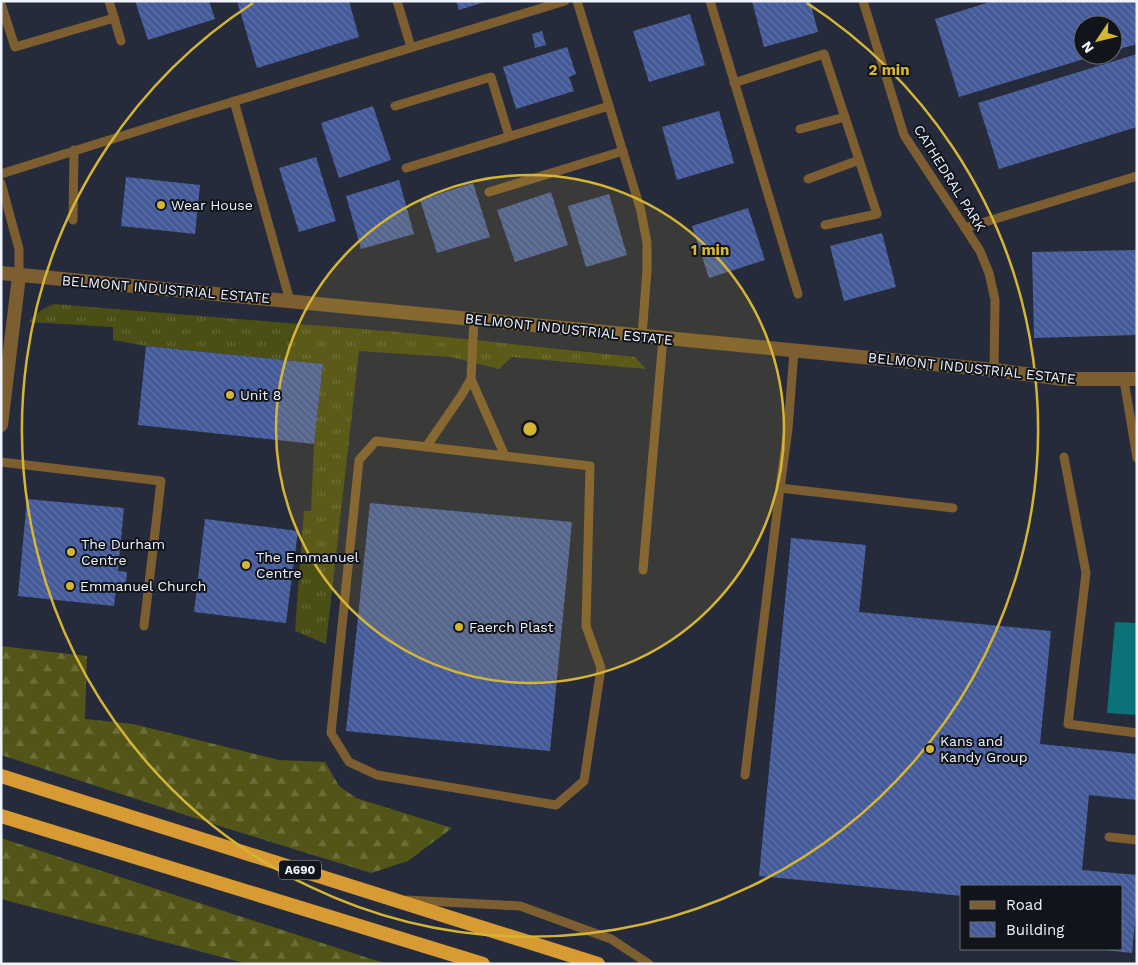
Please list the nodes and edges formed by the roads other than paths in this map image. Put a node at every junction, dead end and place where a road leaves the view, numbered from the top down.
1 (109, 1) edge
2 (397, 1) edge
3 (566, 1) edge
4 (577, 1) edge
5 (710, 1) edge
6 (863, 1) edge
7 (1, 4) edge
8 (114, 18) junction
9 (121, 41) dead end
10 (411, 47) junction
11 (734, 83) junction
12 (234, 101) junction
13 (395, 106) dead end
14 (609, 106) junction
15 (845, 117) junction
16 (800, 129) dead end
17 (509, 136) junction
18 (74, 150) junction
19 (623, 150) junction
20 (859, 160) junction
21 (406, 168) dead end
22 (1, 174) edge
23 (1137, 176) edge
24 (808, 178) dead end
25 (1, 183) edge
26 (489, 192) dead end
27 (73, 220) dead end
28 (825, 225) dead end
29 (966, 228) junction
30 (1, 273) edge
31 (19, 276) junction
32 (798, 294) dead end
33 (290, 301) junction
34 (474, 319) junction
35 (642, 336) junction
36 (663, 338) junction
37 (794, 351) junction
38 (994, 370) junction
39 (471, 379) junction
40 (1131, 379) edge
41 (1, 425) edge
42 (426, 447) junction
43 (505, 456) junction
44 (1064, 457) dead end
45 (1137, 458) edge
46 (1, 462) edge
47 (780, 488) junction
48 (953, 508) dead end
49 (643, 570) dead end
50 (144, 626) dead end
51 (1137, 733) edge
52 (745, 775) dead end
53 (1, 776) edge
54 (1, 816) edge
55 (1109, 837) dead end
56 (1137, 840) edge
57 (394, 899) junction
58 (483, 964) edge
59 (598, 964) edge
60 (649, 964) edge

1 - 8 lane
2 - 10 lane
3 - 10 lane
4 - 14 lane
5 - 11 lane
6 - 29 lane, CATHEDRAL PARK
7 - 8 lane
8 - 9 lane
10 - 12 lane
11 - 15 lane
11 - 32 lane
12 - 18 lane
12 - 33 lane
13 - 17 lane
14 - 17 lane
14 - 19 lane
15 - 16 lane
15 - 20 lane
17 - 21 lane
18 - 22 lane
18 - 27 lane
19 - 26 lane
19 - 35 lane
20 - 24 lane
20 - 28 lane
23 - 29 lane
25 - 31 lane
29 - 38 lane, CATHEDRAL PARK
30 - 31 street, BELMONT INDUSTRIAL ESTATE
31 - 33 street, BELMONT INDUSTRIAL ESTATE
31 - 41 street
33 - 34 street, BELMONT INDUSTRIAL ESTATE
34 - 35 street, BELMONT INDUSTRIAL ESTATE
34 - 39 lane
35 - 36 street, BELMONT INDUSTRIAL ESTATE
36 - 37 street, BELMONT INDUSTRIAL ESTATE
36 - 49 lane
37 - 38 street, BELMONT INDUSTRIAL ESTATE
37 - 47 lane
38 - 40 street, BELMONT INDUSTRIAL ESTATE
39 - 42 lane
39 - 43 lane
40 - 45 lane
42 - 43 lane
42 - 43 lane
44 - 51 lane
46 - 50 lane
47 - 48 lane
47 - 52 lane
53 - 57 highway, A690
54 - 58 highway
55 - 56 lane
57 - 59 highway, A690
57 - 60 lane

